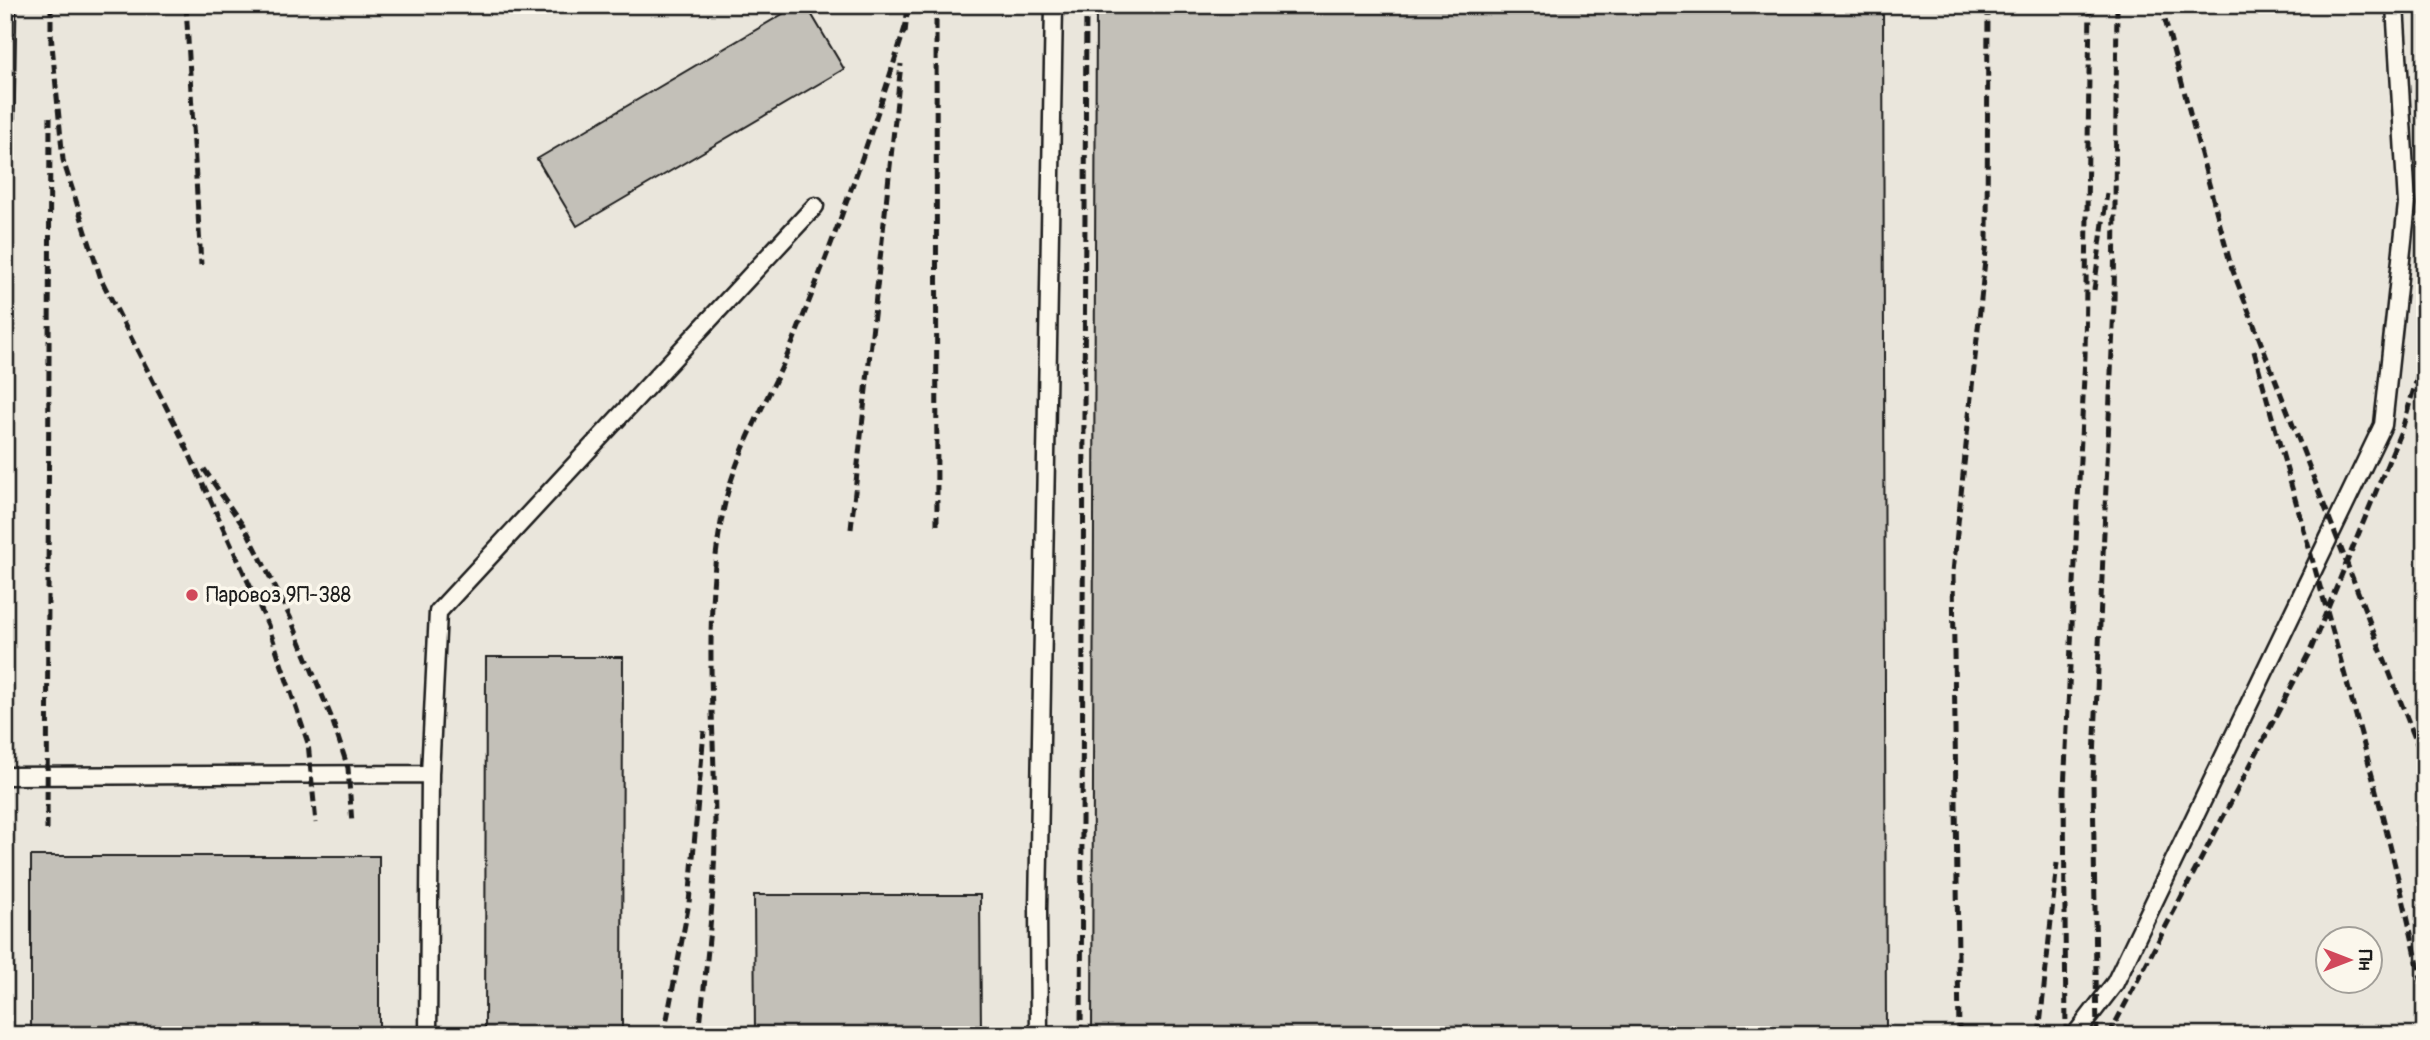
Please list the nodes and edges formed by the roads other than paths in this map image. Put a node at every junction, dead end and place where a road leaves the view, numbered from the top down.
1 (7, 5) edge
2 (1054, 5) edge
3 (2395, 5) edge
4 (5, 126) edge
5 (815, 206) dead end
6 (430, 774) junction
7 (5, 776) edge
8 (428, 1035) edge
9 (1039, 1035) edge
10 (2075, 1035) edge

1 - 4 lane
2 - 9 lane
3 - 10 lane
5 - 6 lane
6 - 7 lane
6 - 8 lane

